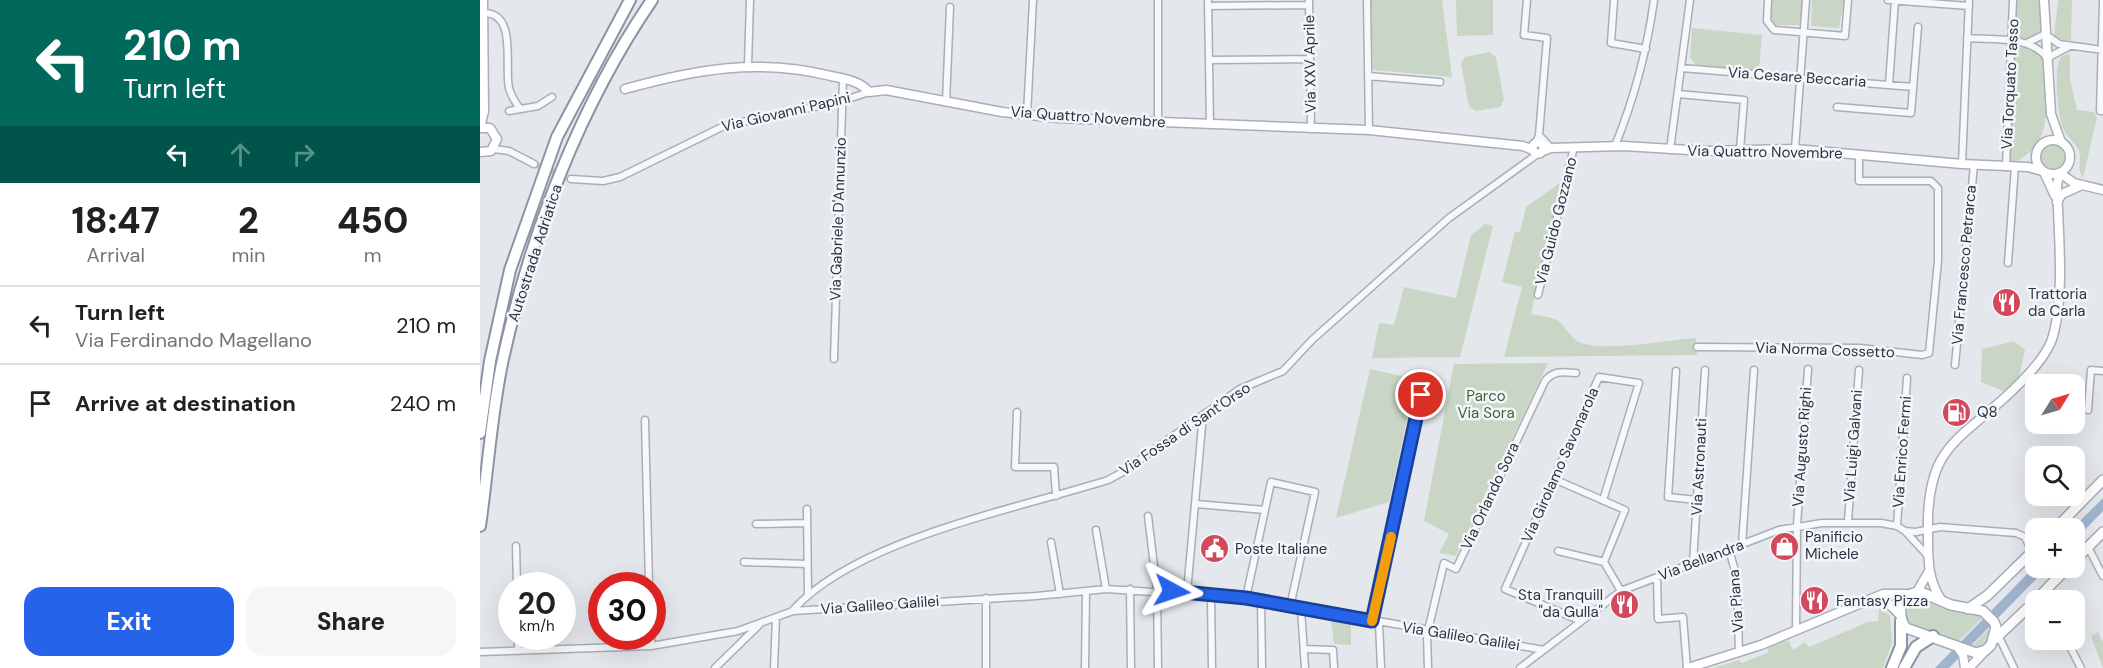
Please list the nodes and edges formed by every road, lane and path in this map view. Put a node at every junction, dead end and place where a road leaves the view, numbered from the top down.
1 (483, 0) edge
2 (630, 0) edge
3 (652, 0) edge
4 (750, 0) edge
5 (1033, 0) edge
6 (1158, 0) edge
7 (1367, 0) edge
8 (1527, 0) edge
9 (1614, 0) edge
10 (1654, 0) edge
11 (1690, 0) edge
12 (1768, 0) edge
13 (1806, 0) edge
14 (1848, 0) edge
15 (1888, 0) edge
16 (1895, 0) edge
17 (2013, 0) edge
18 (2044, 0) edge
19 (2103, 1) edge
20 (1309, 2) edge
21 (1208, 3) edge
22 (1969, 3) edge
23 (950, 7) dead end
24 (483, 13) junction
25 (1917, 27) dead end
26 (1804, 32) junction
27 (2045, 34) junction
28 (1967, 38) junction
29 (2012, 41) junction
30 (2026, 43) junction
31 (2068, 47) junction
32 (1646, 49) junction
33 (2102, 50) edge
34 (2047, 58) junction
35 (1310, 59) junction
36 (1209, 60) junction
37 (748, 65) junction
38 (1681, 68) junction
39 (1368, 76) junction
40 (1800, 78) junction
41 (843, 79) junction
42 (1440, 82) dead end
43 (1888, 85) junction
44 (1913, 87) junction
45 (625, 89) dead end
46 (869, 92) junction
47 (1678, 94) junction
48 (552, 97) dead end
49 (842, 101) junction
50 (946, 102) junction
51 (1837, 107) dead end
52 (520, 109) junction
53 (509, 111) dead end
54 (2101, 111) edge
55 (2051, 114) junction
56 (1027, 115) junction
57 (1158, 122) junction
58 (1210, 124) junction
59 (483, 128) edge
60 (1311, 129) junction
61 (1369, 130) junction
62 (497, 139) junction
63 (2045, 142) junction
64 (2061, 142) junction
65 (1539, 146) junction
66 (1619, 146) junction
67 (1574, 147) junction
68 (1795, 149) junction
69 (1671, 150) junction
70 (1740, 150) junction
71 (487, 151) edge
72 (509, 151) junction
73 (2036, 152) junction
74 (1859, 154) junction
75 (480, 162) edge
76 (534, 164) tunnel mouth
77 (1962, 164) junction
78 (1974, 165) junction
79 (2068, 166) junction
80 (2011, 167) junction
81 (2043, 172) junction
82 (2060, 173) junction
83 (571, 179) tunnel mouth
84 (2082, 185) junction
85 (2103, 190) edge
86 (2057, 202) junction
87 (2008, 263) dead end
88 (1538, 295) dead end
89 (1697, 347) dead end
90 (834, 359) dead end
91 (1955, 365) dead end
92 (1808, 369) dead end
93 (1705, 370) dead end
94 (1754, 370) dead end
95 (1859, 370) dead end
96 (1676, 371) dead end
97 (2103, 371) edge
98 (1576, 373) dead end
99 (1425, 375) dead end
100 (1907, 378) dead end
101 (2088, 410) dead end
102 (1017, 412) dead end
103 (1203, 415) junction
104 (645, 420) dead end
105 (480, 433) edge
106 (1554, 479) junction
107 (2103, 480) edge
108 (1056, 496) junction
109 (2088, 496) junction
110 (1603, 500) junction
111 (1697, 500) junction
112 (1196, 504) junction
113 (807, 509) dead end
114 (1265, 510) junction
115 (1148, 516) dead end
116 (2060, 518) edge
117 (2066, 518) edge
118 (1848, 521) junction
119 (807, 523) junction
120 (756, 524) dead end
121 (1797, 525) junction
122 (480, 526) edge
123 (1897, 526) junction
124 (1927, 529) junction
125 (1096, 530) dead end
126 (1905, 531) junction
127 (2103, 532) edge
128 (2025, 537) edge
129 (1051, 542) dead end
130 (1742, 545) junction
131 (516, 546) dead end
132 (2088, 547) junction
133 (1729, 549) junction
134 (2085, 550) edge
135 (1558, 551) dead end
136 (1928, 556) junction
137 (2025, 557) edge
138 (744, 562) dead end
139 (1604, 562) junction
140 (807, 564) junction
141 (1693, 564) junction
142 (1929, 570) junction
143 (517, 572) edge
144 (649, 572) edge
145 (2103, 576) edge
146 (1657, 577) junction
147 (2058, 578) edge
148 (1106, 589) junction
149 (1130, 589) junction
150 (1157, 590) junction
151 (2048, 590) edge
152 (1086, 591) junction
153 (1621, 591) junction
154 (1187, 592) junction
155 (1914, 593) junction
156 (808, 594) junction
157 (1060, 594) junction
158 (1211, 595) junction
159 (986, 598) junction
160 (1246, 598) junction
161 (1874, 598) junction
162 (1261, 600) junction
163 (1943, 602) junction
164 (1290, 607) junction
165 (1301, 609) junction
166 (1968, 609) junction
167 (793, 611) junction
168 (2025, 613) edge
169 (776, 618) junction
170 (1901, 618) junction
171 (1581, 621) junction
172 (1376, 622) junction
173 (759, 624) junction
174 (1428, 630) junction
175 (1796, 630) junction
176 (1933, 636) junction
177 (1997, 638) junction
178 (666, 643) edge
179 (1957, 646) junction
180 (588, 648) edge
181 (1305, 649) junction
182 (1544, 650) junction
183 (1986, 650) junction
184 (2072, 650) edge
185 (518, 651) joint
186 (480, 652) edge
187 (1739, 653) junction
188 (715, 668) edge
189 (774, 668) edge
190 (986, 668) edge
191 (1085, 668) edge
192 (1131, 668) edge
193 (1158, 668) edge
194 (1212, 668) edge
195 (1262, 668) edge
196 (1305, 668) edge
197 (1334, 668) edge
198 (1381, 668) edge
199 (1428, 668) edge
200 (1520, 668) edge
201 (1687, 668) edge
202 (1892, 668) edge
203 (1904, 668) edge
204 (1967, 668) edge
205 (2014, 668) edge
206 (2081, 668) edge

1 - 24 street
2 - 105 highway, Autostrada Adriatica
3 - 122 highway, Autostrada Adriatica
4 - 37 street
5 - 56 street
6 - 57 street
7 - 39 street
8 - 65 street
9 - 32 street
10 - 32 street
11 - 38 street
12 - 26 street
13 - 26 street
14 - 26 street
15 - 16 street
16 - 22 street
16 - 43 street
17 - 29 street, Via Torquato Tasso
18 - 27 street
19 - 33 street
20 - 21 street
20 - 35 street, Via XXV Aprile
21 - 36 street
22 - 28 street
23 - 50 street
24 - 52 street
24 - 59 street
25 - 44 street
26 - 40 street
27 - 30 street
27 - 31 street
27 - 34 street
28 - 29 street
28 - 77 street
29 - 30 street
29 - 80 street, Via Torquato Tasso
30 - 34 street
31 - 33 street
31 - 34 street
32 - 66 street
33 - 54 street
34 - 55 street
35 - 36 street
35 - 60 street, Via XXV Aprile
36 - 58 street
37 - 41 street, Via Quattro Novembre
37 - 45 street, Via Quattro Novembre
38 - 40 street, Via Cesare Beccaria
38 - 47 street
39 - 42 street
39 - 61 street
40 - 43 street, Via Cesare Beccaria
40 - 68 street
41 - 46 street, Via Quattro Novembre
41 - 49 street, Via Gabriele D'Annunzio
43 - 44 street, Via Cesare Beccaria
44 - 51 street
46 - 49 street, Via Giovanni Papini
46 - 50 street, Via Quattro Novembre
47 - 69 street
47 - 70 street
48 - 52 street
49 - 83 street, Via Giovanni Papini
49 - 90 street, Via Gabriele D'Annunzio
50 - 56 street, Via Quattro Novembre
52 - 53 street
55 - 63 street
55 - 64 street
56 - 57 street, Via Quattro Novembre
57 - 58 street, Via Quattro Novembre
58 - 60 street, Via Quattro Novembre
59 - 62 street
60 - 61 street, Via Quattro Novembre
61 - 65 street, Via Quattro Novembre
62 - 71 street
62 - 72 street
63 - 64 street
63 - 73 street
64 - 79 street
65 - 67 street, Via Quattro Novembre
65 - 103 street, Via Fossa di Sant'Orso
66 - 67 street, Via Quattro Novembre
66 - 69 street, Via Quattro Novembre
67 - 88 street, Via Guido Gozzano
68 - 70 street, Via Quattro Novembre
68 - 74 street, Via Quattro Novembre
69 - 70 street, Via Quattro Novembre
71 - 72 street
71 - 75 street
72 - 76 street
73 - 80 street
73 - 81 street
74 - 77 street, Via Quattro Novembre
74 - 89 street, Via Norma Cossetto
77 - 78 street, Via Quattro Novembre
78 - 80 street, Via Quattro Novembre
78 - 91 street, Via Francesco Petrarca
79 - 82 street
79 - 84 street
80 - 81 street, Via Quattro Novembre
80 - 87 street, Via Torquato Tasso
81 - 82 street
81 - 86 street
82 - 84 street
82 - 86 street
84 - 85 street
84 - 86 street
86 - 124 street
92 - 121 street, Via Augusto Righi
93 - 111 street, Via Astronauti
94 - 130 street
95 - 118 street, Via Luigi Galvani
96 - 111 street
97 - 101 street
98 - 174 street, Via Orlando Sora
99 - 172 street
100 - 123 street, Via Enrico Fermi
102 - 108 street
103 - 108 street, Via Fossa di Sant'Orso
103 - 112 street
104 - 144 street
106 - 110 street
106 - 110 street, Via Girolamo Savonarola
106 - 171 street, Via Girolamo Savonarola
107 - 109 main road
108 - 156 street, Via Fossa di Sant'Orso
109 - 116 street
109 - 117 main road
110 - 139 street
111 - 141 street, Via Astronauti
112 - 114 street
112 - 154 street
113 - 119 street
114 - 160 street
114 - 164 street
115 - 150 street
118 - 121 street, Via Bellandra
118 - 123 street, Via Bellandra
119 - 120 street
119 - 140 street
121 - 130 street, Via Bellandra
121 - 175 street, Via Augusto Righi
123 - 126 street, Via Bellandra
124 - 126 street
124 - 128 street
124 - 136 street
125 - 148 street
126 - 136 street, Via Bellandra
127 - 132 main road
129 - 157 street
130 - 133 street, Via Bellandra
131 - 143 street
132 - 134 main road
132 - 145 street
133 - 141 street, Via Bellandra
133 - 187 street, Via Piana
135 - 139 street
136 - 142 street
137 - 166 main road
138 - 140 street
139 - 153 street
140 - 156 street
141 - 146 street, Via Bellandra
142 - 155 street
142 - 163 street
146 - 153 street, Via Bellandra
146 - 201 street
147 - 151 main road
148 - 149 street, Via Galileo Galilei
148 - 152 street, Via Galileo Galilei
149 - 150 street, Via Galileo Galilei
149 - 192 street
150 - 154 street, Via Galileo Galilei
150 - 193 street
152 - 157 street, Via Galileo Galilei
152 - 191 street
153 - 171 street, Via Bellandra
154 - 158 street, Via Galileo Galilei
155 - 161 street
155 - 163 main road
155 - 170 main road
156 - 167 street, Via Fossa di Sant'Orso
157 - 159 street, Via Galileo Galilei
158 - 160 street, Via Galileo Galilei
158 - 194 street
159 - 167 street, Via Galileo Galilei
159 - 190 street
160 - 162 street, Via Galileo Galilei
161 - 170 street
161 - 175 street
162 - 164 street, Via Galileo Galilei
162 - 195 street
163 - 166 main road
164 - 165 street, Via Galileo Galilei
165 - 172 street, Via Galileo Galilei
165 - 181 street
166 - 177 main road
167 - 169 street, Via Galileo Galilei
168 - 177 main road
169 - 173 street, Via Galileo Galilei
169 - 189 street
170 - 176 main road
170 - 202 highway
171 - 182 street, Via Bellandra
172 - 174 street, Via Galileo Galilei
172 - 198 street
173 - 178 street, Via Galileo Galilei
173 - 188 street
174 - 182 street, Via Galileo Galilei
174 - 199 street
175 - 187 street
176 - 179 main road
176 - 203 highway
177 - 183 main road
177 - 205 street
179 - 183 main road
179 - 204 street
180 - 185 street, Via Galileo Galilei
181 - 196 street
181 - 197 street
182 - 200 street, Via Bellandra
183 - 204 street
184 - 206 street
185 - 186 street, Via Galileo Galilei
187 - 201 street

